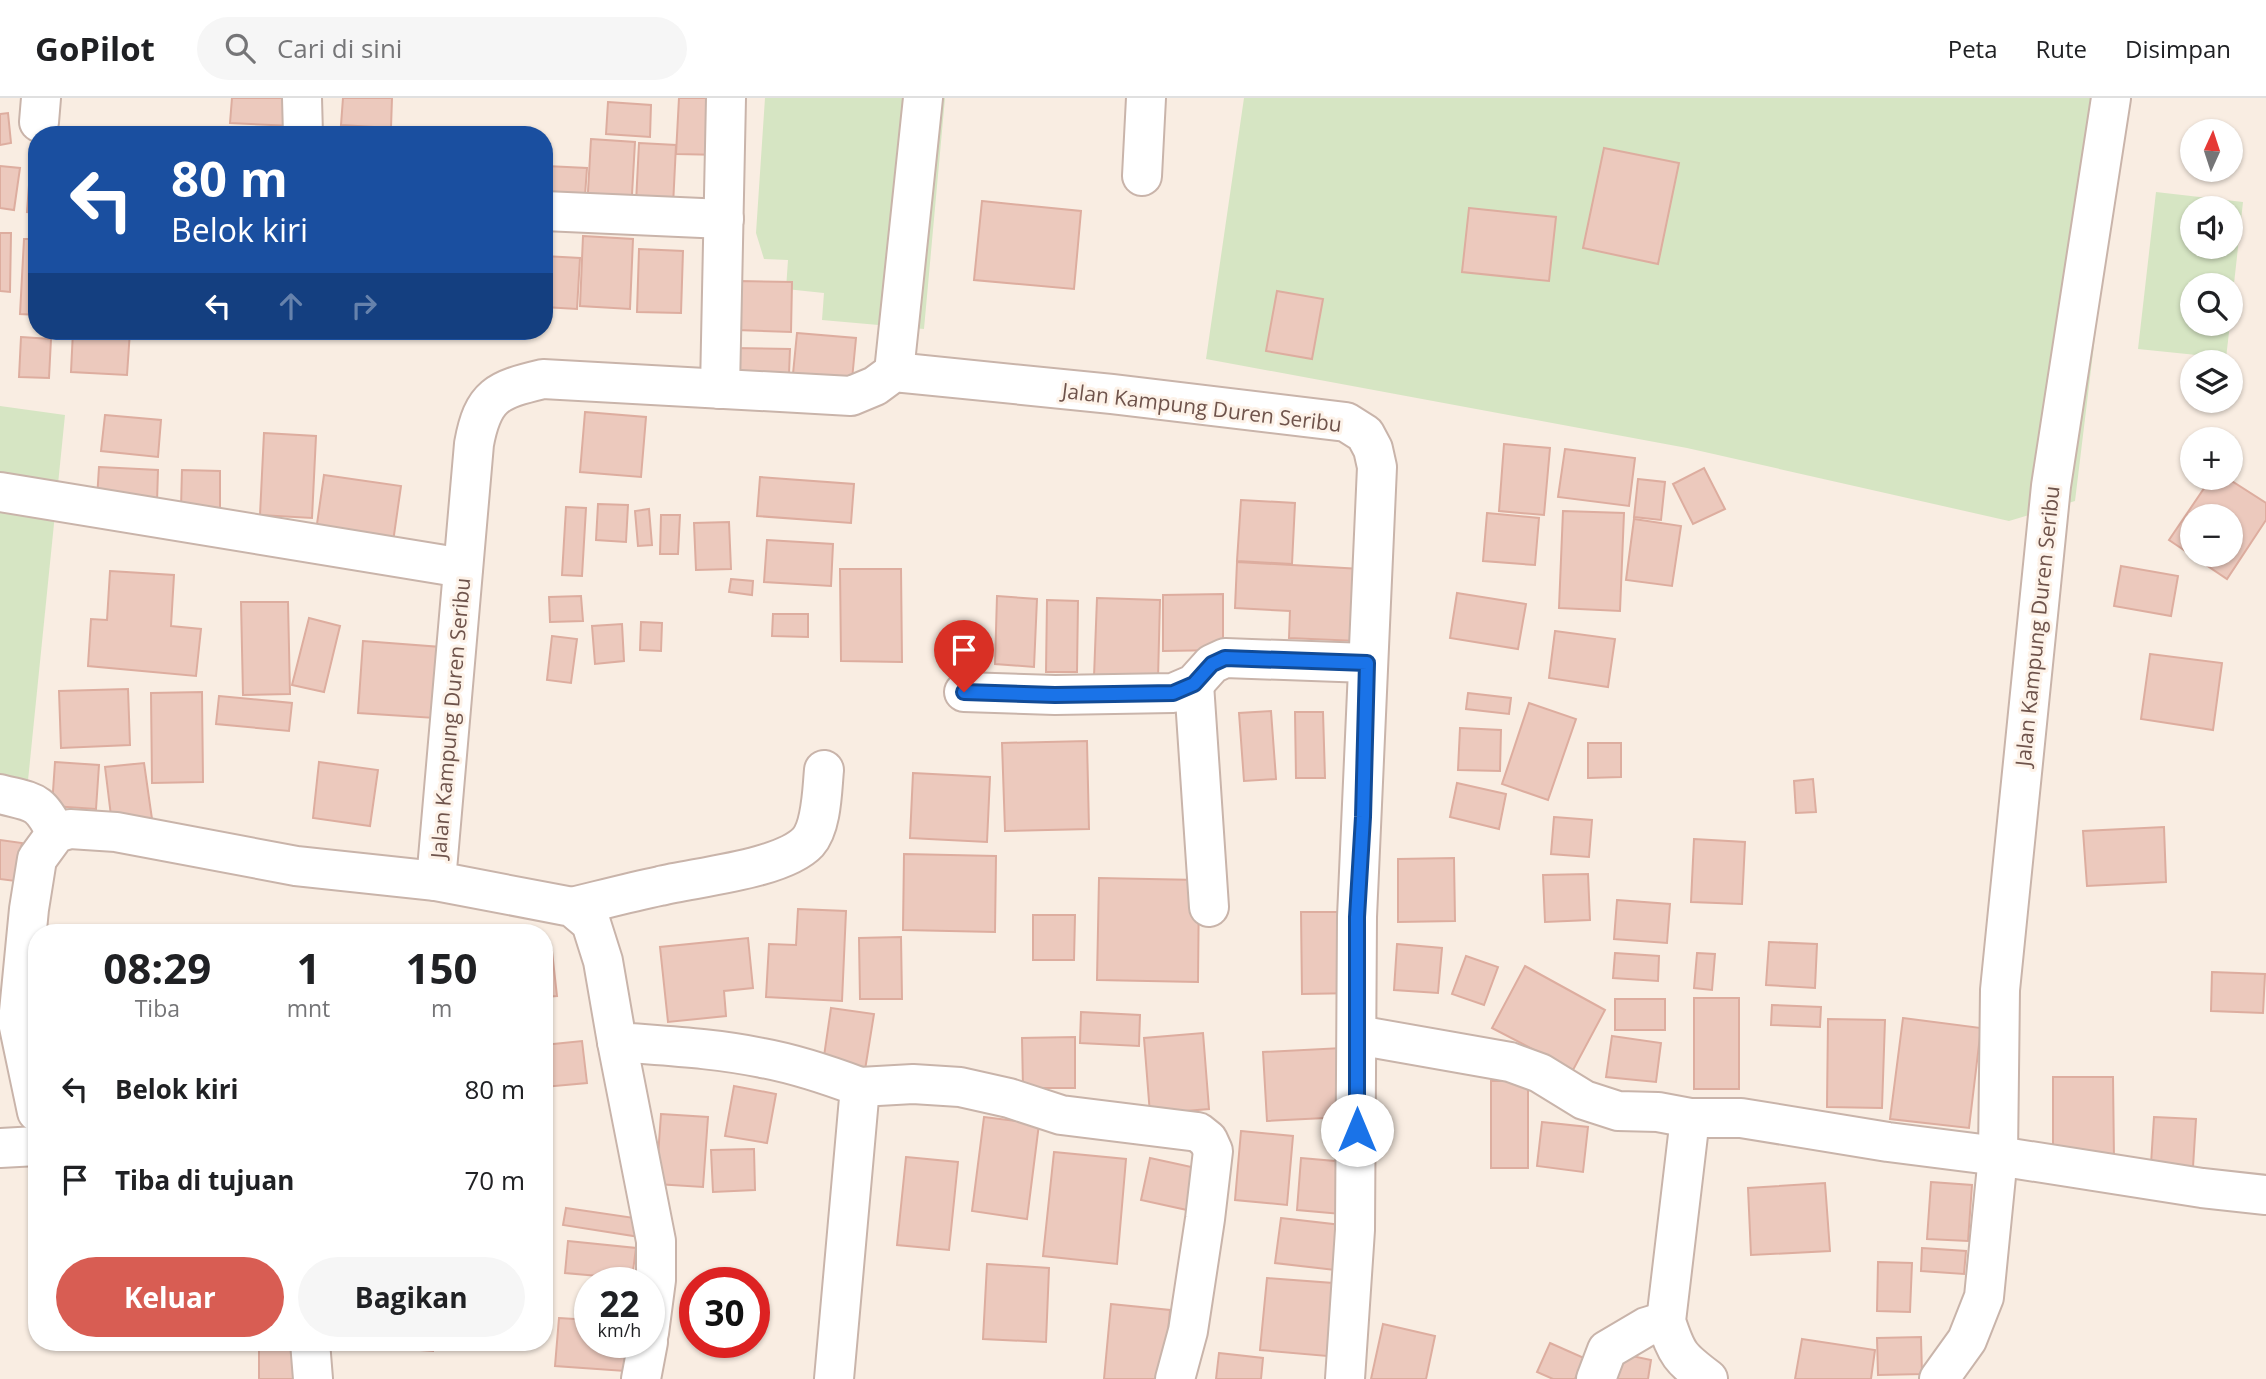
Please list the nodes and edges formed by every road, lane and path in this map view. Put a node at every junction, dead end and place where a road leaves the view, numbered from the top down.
1 (302, 98) edge
2 (726, 98) edge
3 (923, 98) edge
4 (1146, 98) edge
5 (2111, 98) edge
6 (303, 126) edge
7 (1142, 176) dead end
8 (553, 211) edge
9 (724, 219) junction
10 (894, 372) junction
11 (720, 389) junction
12 (0, 492) edge
13 (463, 568) junction
14 (1367, 663) junction
15 (1194, 684) junction
16 (964, 692) dead end
17 (824, 770) dead end
18 (0, 794) edge
19 (55, 833) junction
20 (436, 881) junction
21 (572, 907) junction
22 (1209, 907) dead end
23 (9, 1022) edge
24 (1357, 1035) junction
25 (617, 1042) junction
26 (28, 1083) edge
27 (860, 1087) junction
28 (1690, 1118) junction
29 (28, 1146) edge
30 (0, 1148) edge
31 (1998, 1156) junction
32 (2266, 1195) edge
33 (656, 1267) edge
34 (1666, 1321) junction
35 (311, 1351) edge
36 (645, 1358) edge
37 (313, 1379) edge
38 (641, 1379) edge
39 (834, 1379) edge
40 (1175, 1379) edge
41 (1345, 1379) edge
42 (1597, 1379) edge
43 (1709, 1379) edge
44 (1939, 1379) edge

1 - 6 street
2 - 9 street
3 - 10 street
4 - 7 street
5 - 31 street, Jalan Kampung Duren Seribu
8 - 9 street
9 - 11 street
10 - 11 street, Jalan Kampung Duren Seribu
10 - 14 street, Jalan Kampung Duren Seribu
11 - 13 street, Jalan Kampung Duren Seribu
12 - 13 street
13 - 20 street, Jalan Kampung Duren Seribu
14 - 15 street
14 - 24 street, Jalan Kampung Duren Seribu
15 - 16 street
15 - 22 street
17 - 21 street
18 - 19 street
19 - 20 street
19 - 23 street
20 - 21 street, Jalan Kampung Duren Seribu
21 - 25 street
23 - 26 street
24 - 28 street
24 - 41 street, Jalan Kampung Duren Seribu
25 - 27 street
25 - 33 street
27 - 39 street
27 - 40 street
28 - 31 street
28 - 34 street
29 - 30 street
31 - 32 street
31 - 44 street, Jalan Kampung Duren Seribu
34 - 42 street
34 - 43 street
35 - 37 street
36 - 38 street

